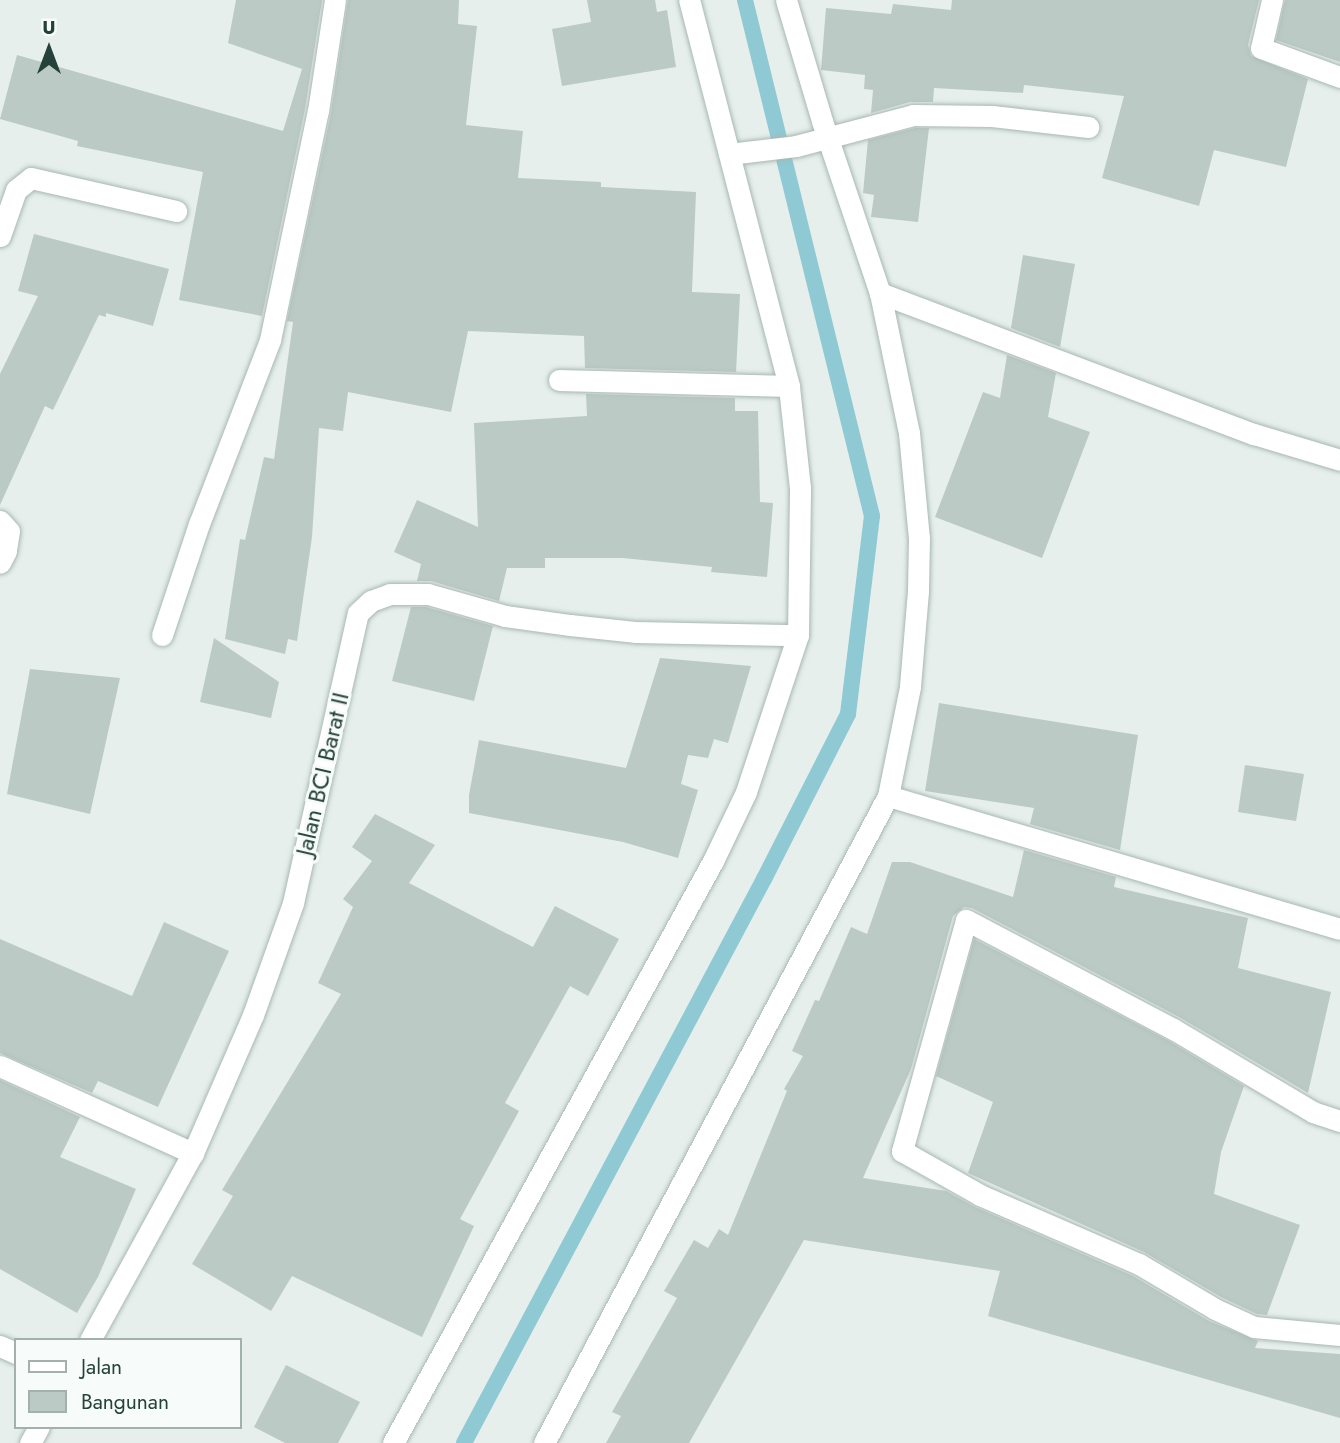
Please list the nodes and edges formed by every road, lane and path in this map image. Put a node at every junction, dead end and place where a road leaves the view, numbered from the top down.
1 (335, 0) edge
2 (689, 0) edge
3 (786, 0) edge
4 (1272, 0) edge
5 (1340, 77) edge
6 (1088, 127) dead end
7 (830, 138) junction
8 (729, 153) junction
9 (176, 211) dead end
10 (0, 236) edge
11 (880, 293) junction
12 (559, 380) dead end
13 (789, 386) junction
14 (1340, 460) edge
15 (0, 521) edge
16 (0, 563) edge
17 (162, 635) dead end
18 (798, 635) junction
19 (888, 796) junction
20 (1340, 929) edge
21 (0, 1066) edge
22 (1340, 1121) edge
23 (193, 1153) junction
24 (1340, 1335) edge
25 (91, 1338) edge
26 (393, 1443) edge
27 (544, 1443) edge

1 - 17 street
2 - 8 street
3 - 7 street
4 - 5 street
6 - 7 street
7 - 8 street
7 - 11 street
8 - 13 street
9 - 10 street
11 - 14 street
11 - 19 street
12 - 13 street
13 - 18 street
15 - 16 street
18 - 23 street, Jalan BCI Barat II
18 - 26 street
19 - 20 street
19 - 27 street
21 - 23 street
22 - 24 street
23 - 25 street, Jalan BCI Barat II

